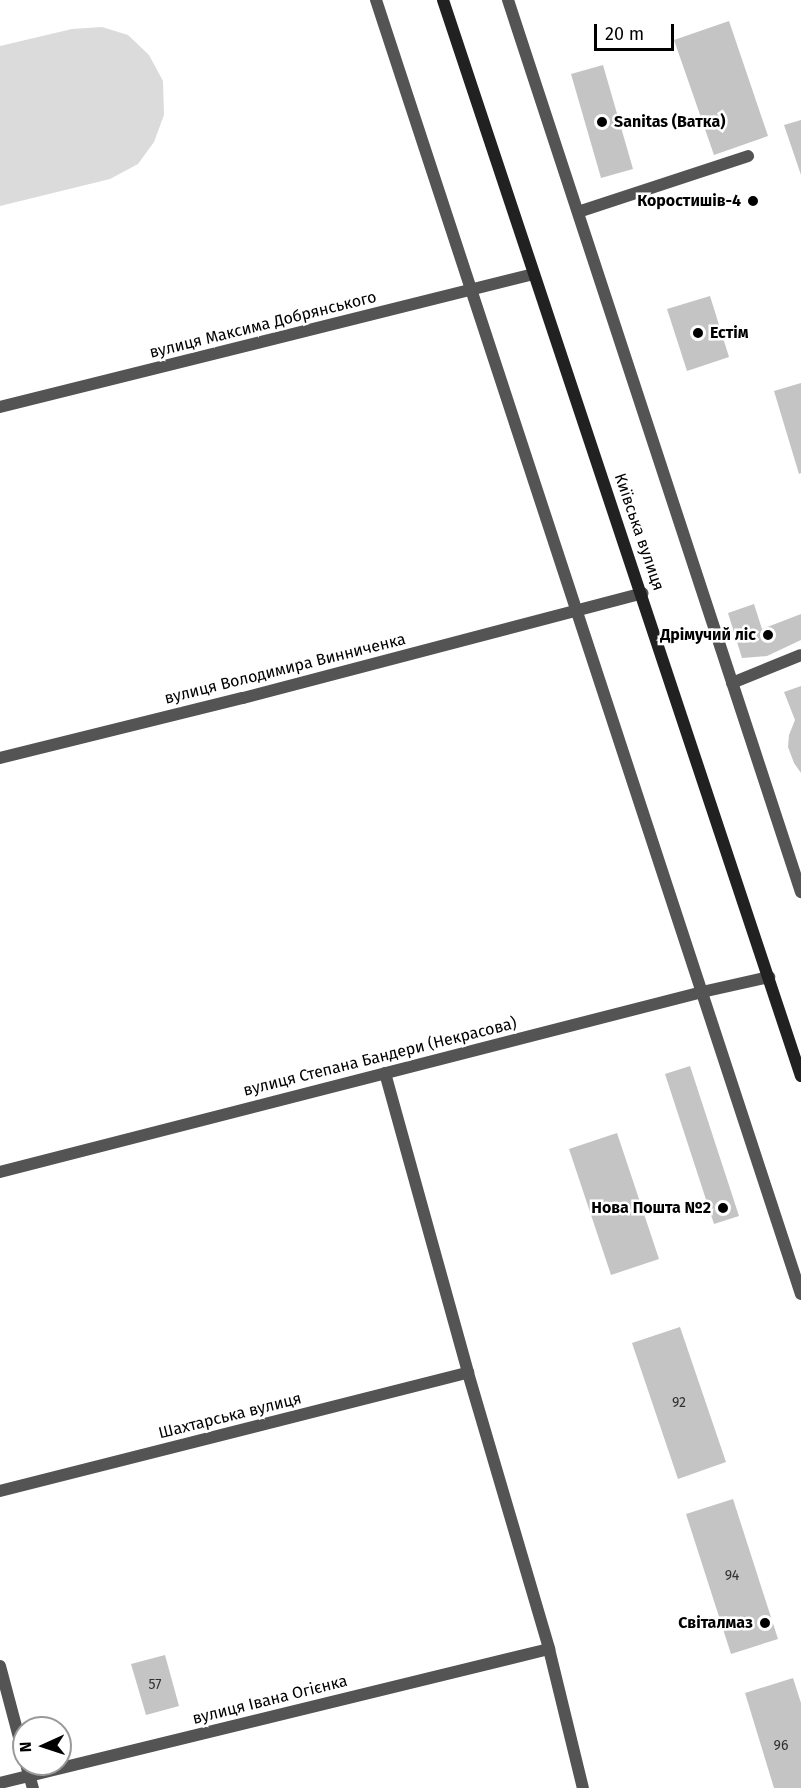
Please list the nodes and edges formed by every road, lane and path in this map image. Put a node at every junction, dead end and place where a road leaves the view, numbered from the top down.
1 (376, 0) edge
2 (443, 0) edge
3 (508, 0) edge
4 (748, 156) dead end
5 (578, 212) junction
6 (534, 274) junction
7 (471, 290) junction
8 (0, 407) edge
9 (642, 593) junction
10 (578, 610) junction
11 (801, 655) edge
12 (732, 683) junction
13 (0, 758) edge
14 (801, 892) edge
15 (769, 977) junction
16 (702, 992) junction
17 (385, 1073) junction
18 (801, 1076) edge
19 (0, 1172) edge
20 (801, 1294) edge
21 (468, 1373) junction
22 (0, 1491) edge
23 (549, 1649) junction
24 (0, 1666) edge
25 (13, 1716) edge
26 (72, 1766) edge
27 (30, 1776) edge
28 (0, 1783) edge
29 (583, 1788) edge

1 - 7 street
2 - 6 main road, Київська вулиця
3 - 5 street
4 - 5 street
5 - 12 street
6 - 7 street, вулиця Максима Добрянського
6 - 9 main road, Київська вулиця
7 - 8 street, вулиця Максима Добрянського
7 - 10 street
9 - 10 street, вулиця Володимира Винниченка
9 - 15 main road, Київська вулиця
10 - 13 street, вулиця Володимира Винниченка
10 - 16 street
11 - 12 street
12 - 14 street
15 - 16 street, вулиця Степана Бандери (Некрасова)
15 - 18 main road, Київська вулиця
16 - 17 street, вулиця Степана Бандери (Некрасова)
16 - 20 street
17 - 19 street, вулиця Степана Бандери (Некрасова)
17 - 21 street
21 - 22 street, Шахтарська вулиця
21 - 23 street
23 - 26 street, вулиця Івана Огієнка
23 - 29 street
24 - 25 street
27 - 28 street, вулиця Івана Огієнка

